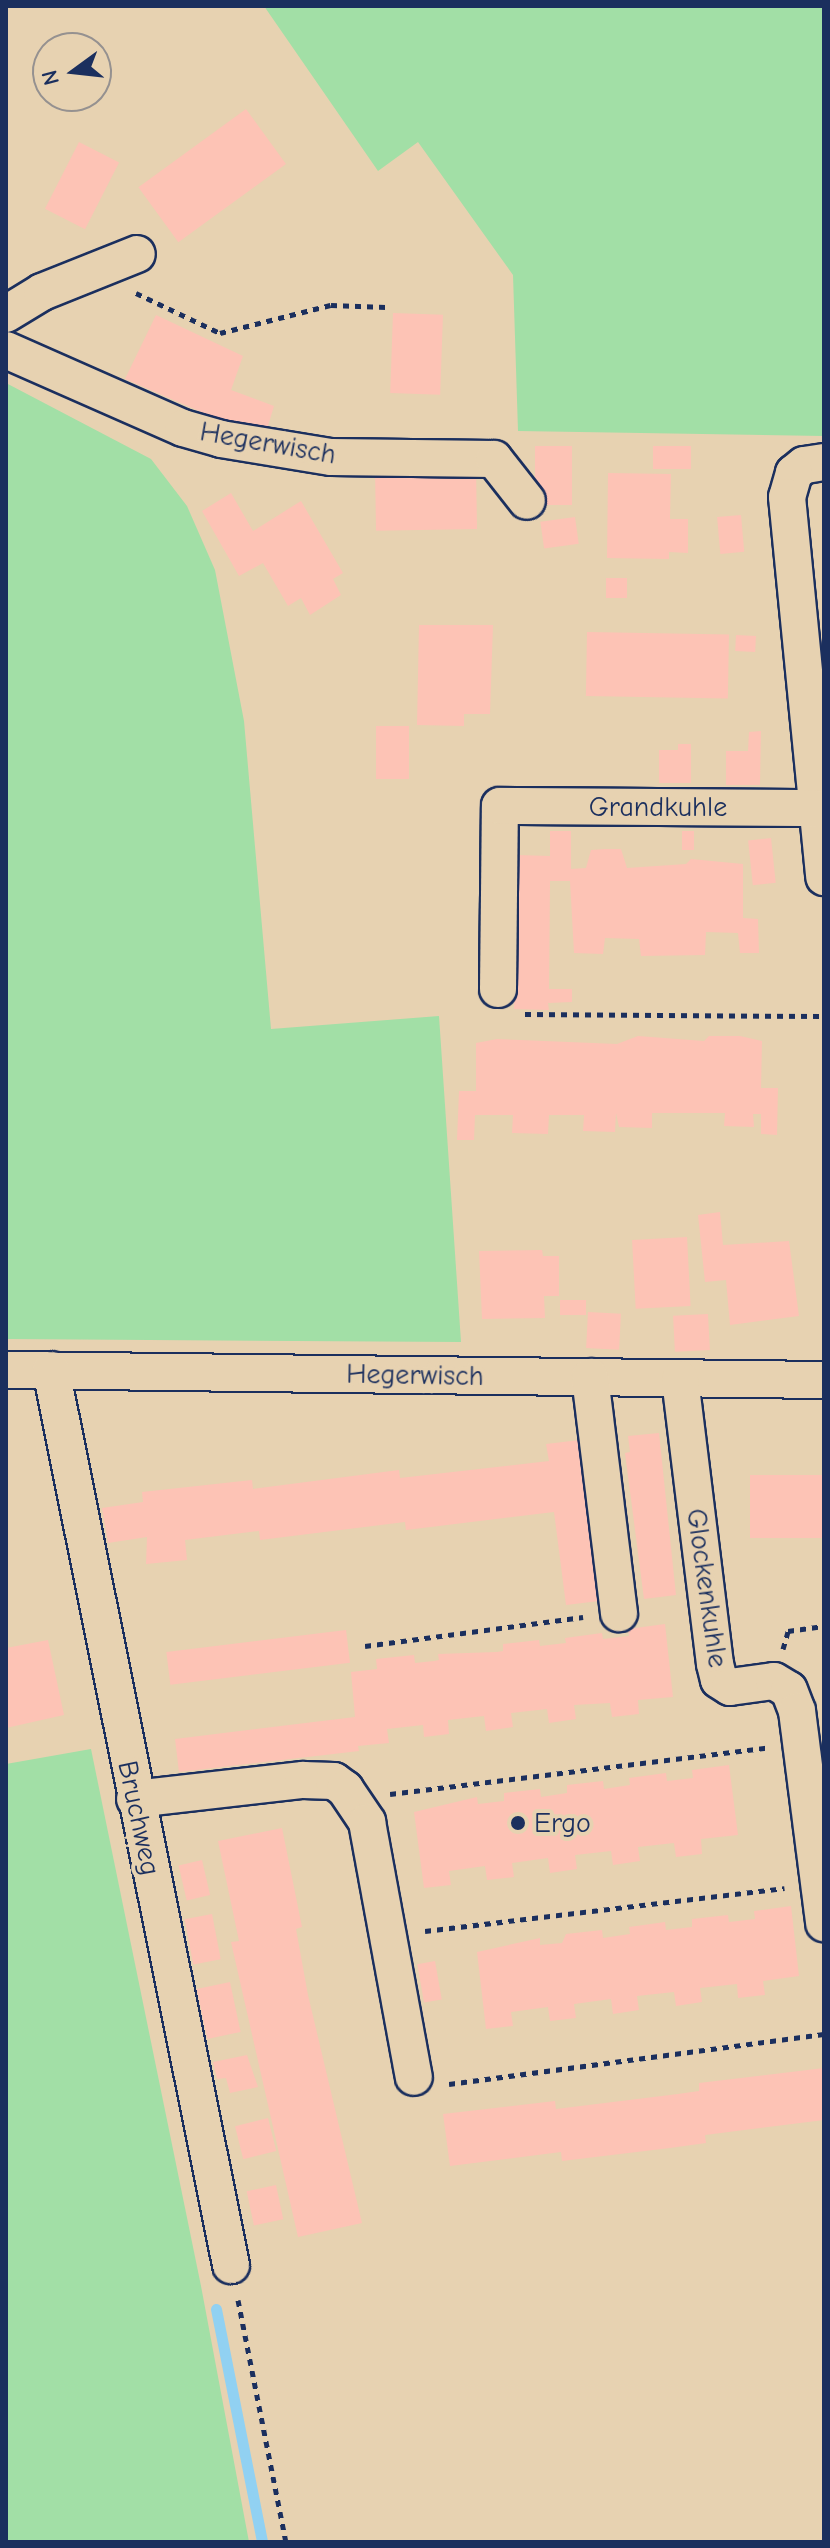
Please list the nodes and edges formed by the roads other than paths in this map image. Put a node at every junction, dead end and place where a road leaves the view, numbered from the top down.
1 (137, 254) dead end
2 (6, 314) edge
3 (6, 350) edge
4 (824, 462) edge
5 (527, 501) dead end
6 (817, 808) junction
7 (824, 877) edge
8 (498, 989) road end
9 (6, 1370) edge
10 (51, 1370) junction
11 (590, 1377) junction
12 (680, 1379) junction
13 (824, 1380) edge
14 (619, 1613) road end
15 (135, 1799) junction
16 (824, 1923) edge
17 (414, 2077) road end
18 (231, 2265) road end

1 - 2 street
3 - 5 street, Hegerwisch
4 - 6 street
6 - 7 street
6 - 8 street, Grandkuhle
9 - 10 street, Hegerwisch
10 - 11 street, Hegerwisch
10 - 15 street, Bruchweg
11 - 12 street, Hegerwisch
11 - 14 street
12 - 13 street, Hegerwisch
12 - 16 street, Glockenkuhle
15 - 17 street
15 - 18 street, Bruchweg

